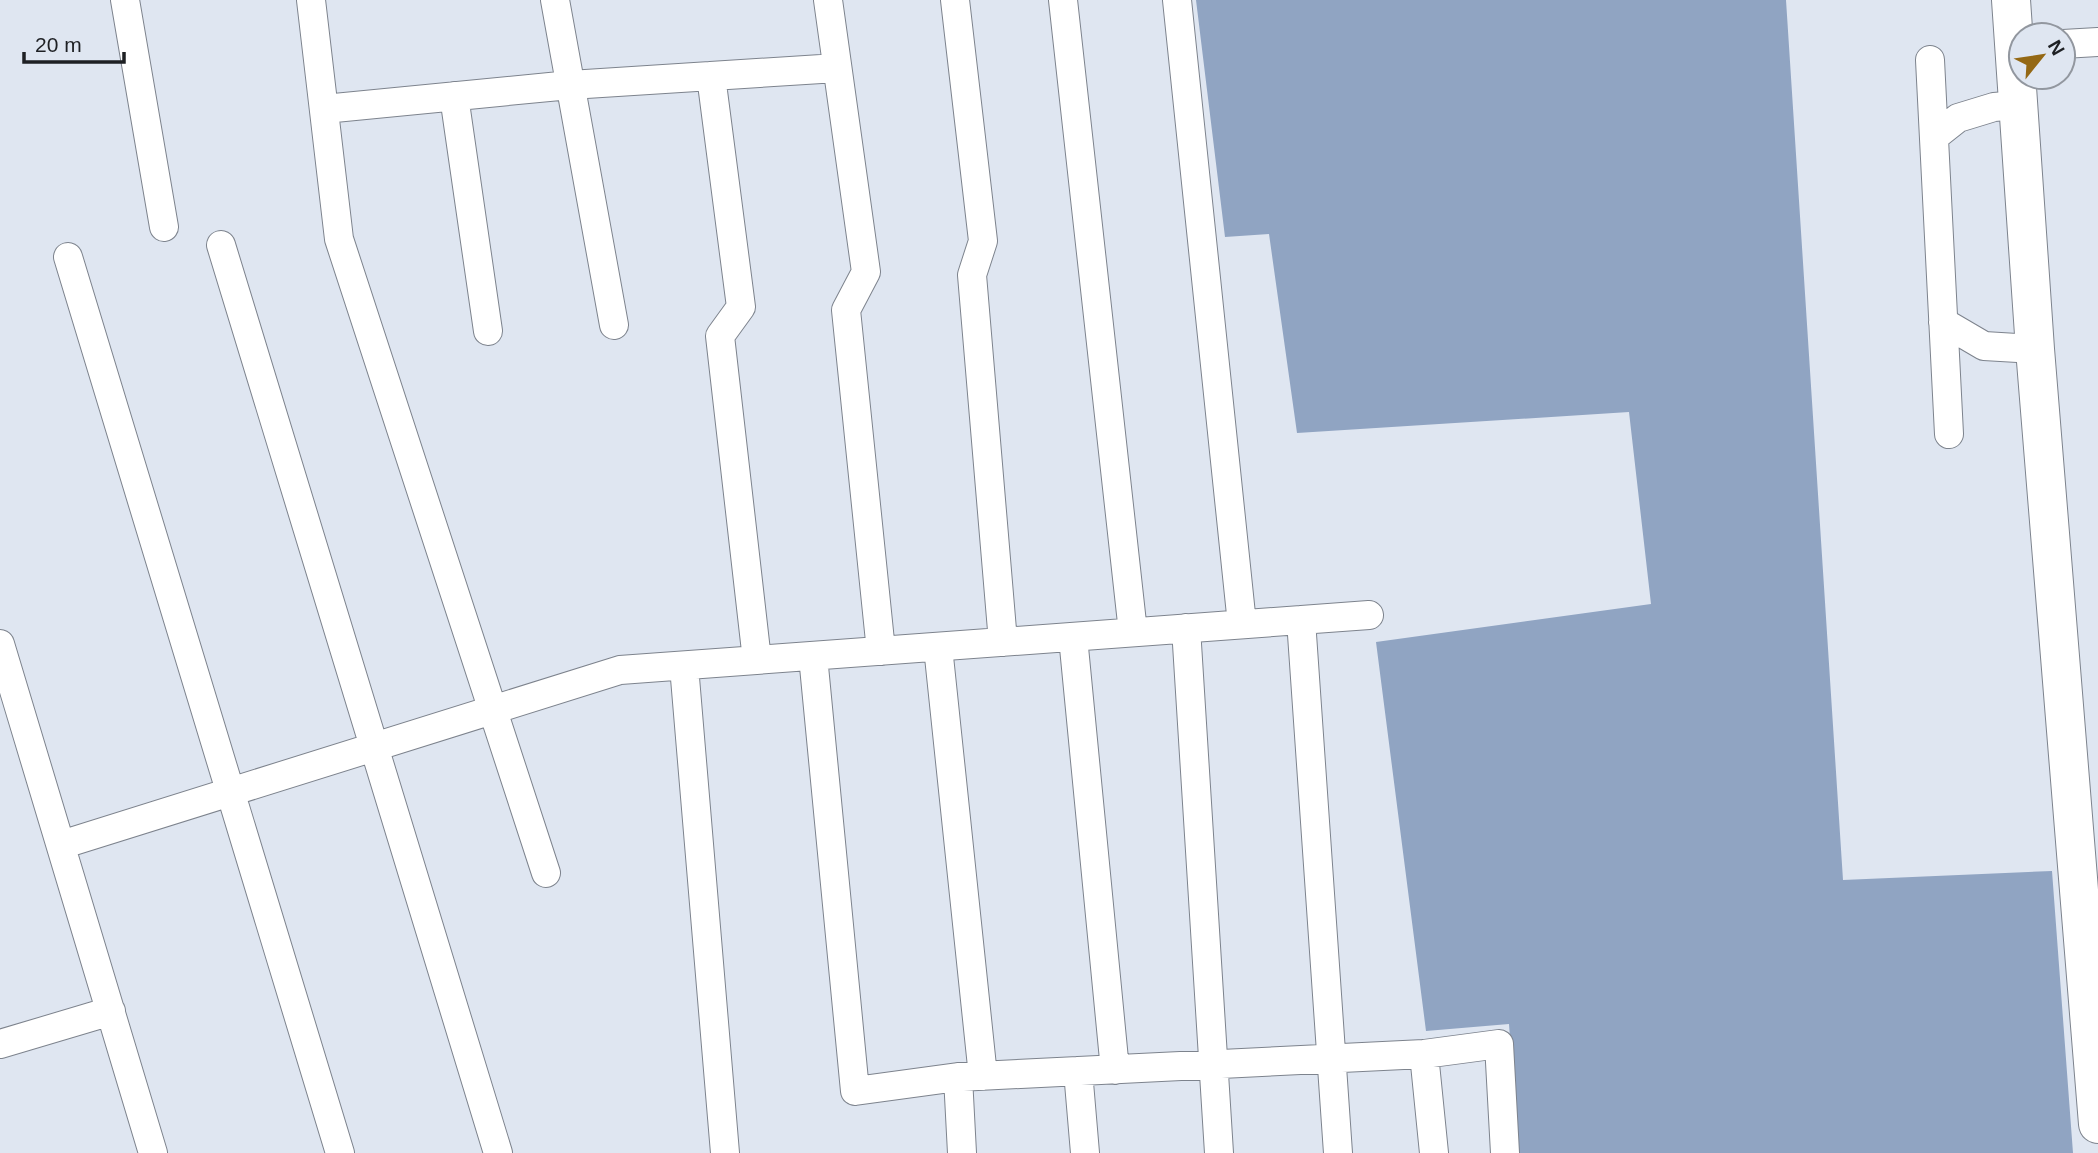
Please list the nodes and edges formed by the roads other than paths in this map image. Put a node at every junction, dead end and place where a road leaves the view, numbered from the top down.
1 (125, 0) edge
2 (310, 0) edge
3 (555, 0) edge
4 (828, 0) edge
5 (956, 0) edge
6 (1063, 0) edge
7 (1177, 0) edge
8 (2011, 0) edge
9 (2014, 21) edge
10 (2098, 42) edge
11 (2077, 43) edge
12 (1930, 60) dead end
13 (837, 68) junction
14 (711, 76) junction
15 (570, 85) junction
16 (2018, 91) edge
17 (454, 96) junction
18 (2018, 105) junction
19 (324, 109) junction
20 (1934, 137) junction
21 (164, 227) dead end
22 (221, 245) dead end
23 (68, 257) dead end
24 (1943, 322) junction
25 (614, 326) dead end
26 (488, 331) dead end
27 (2035, 349) junction
28 (1949, 434) dead end
29 (1369, 615) dead end
30 (1301, 620) junction
31 (1242, 624) junction
32 (1186, 628) junction
33 (1133, 632) junction
34 (1073, 637) junction
35 (1003, 642) junction
36 (0, 643) edge
37 (938, 647) junction
38 (881, 651) junction
39 (813, 656) junction
40 (757, 660) junction
41 (684, 666) junction
42 (493, 710) junction
43 (374, 747) junction
44 (231, 792) junction
45 (61, 845) junction
46 (546, 873) dead end
47 (111, 1011) junction
48 (0, 1044) edge
49 (1424, 1054) junction
50 (1331, 1059) junction
51 (1214, 1064) junction
52 (1115, 1070) junction
53 (1078, 1071) junction
54 (971, 1077) junction
55 (2098, 1124) edge
56 (153, 1153) edge
57 (340, 1153) edge
58 (498, 1153) edge
59 (725, 1153) edge
60 (962, 1153) edge
61 (1085, 1153) edge
62 (1219, 1153) edge
63 (1338, 1153) edge
64 (1434, 1153) edge
65 (1505, 1153) edge

1 - 21 street
2 - 19 street
3 - 15 street
4 - 13 street
5 - 35 street
6 - 33 street
7 - 31 street
8 - 9 street
10 - 11 street
12 - 20 street
13 - 14 street
13 - 38 street
14 - 15 street
14 - 40 street
15 - 17 street
15 - 25 street
16 - 18 street
17 - 19 street
17 - 26 street
18 - 20 street
18 - 27 street
19 - 42 street
20 - 24 street
22 - 43 street
23 - 44 street
24 - 27 street
24 - 28 street
27 - 55 street
29 - 30 street
30 - 31 street
30 - 50 street
31 - 32 street
32 - 33 street
32 - 51 street
33 - 34 street
34 - 35 street
34 - 52 street
35 - 37 street
36 - 45 street
37 - 38 street
37 - 54 street
38 - 39 street
39 - 40 street
39 - 54 street
40 - 41 street
41 - 42 street
41 - 59 street
42 - 43 street
42 - 46 street
43 - 44 street
43 - 58 street
44 - 45 street
44 - 57 street
45 - 47 street
47 - 48 street
47 - 56 street
49 - 50 street
49 - 64 street
49 - 65 street
50 - 51 street
50 - 63 street
51 - 52 street
51 - 62 street
52 - 53 street
53 - 54 street
53 - 61 street
54 - 60 street

